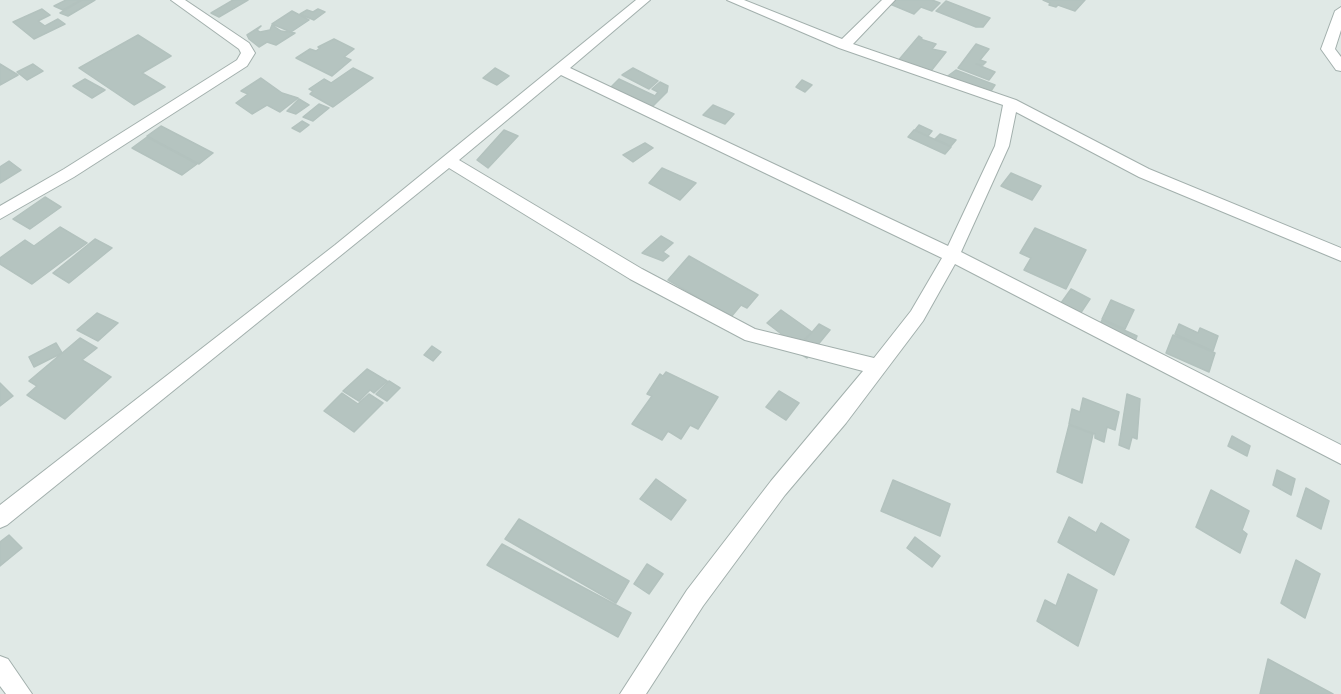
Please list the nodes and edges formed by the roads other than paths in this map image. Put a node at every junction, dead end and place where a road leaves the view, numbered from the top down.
1 (177, 0) edge
2 (644, 0) edge
3 (733, 0) edge
4 (889, 0) edge
5 (1341, 11) edge
6 (844, 45) junction
7 (1341, 67) edge
8 (560, 69) junction
9 (1011, 103) junction
10 (449, 161) junction
11 (0, 213) edge
12 (952, 255) junction
13 (1341, 255) edge
14 (877, 367) junction
15 (1341, 455) edge
16 (0, 518) edge
17 (0, 667) edge
18 (20, 694) edge
19 (632, 694) edge

1 - 11 street
2 - 8 street
3 - 6 street
4 - 6 street
5 - 7 street
6 - 9 street
8 - 10 street
8 - 12 street
9 - 12 street
9 - 13 street
10 - 14 street
10 - 16 street
12 - 14 street
12 - 15 street
14 - 19 street
17 - 18 street

